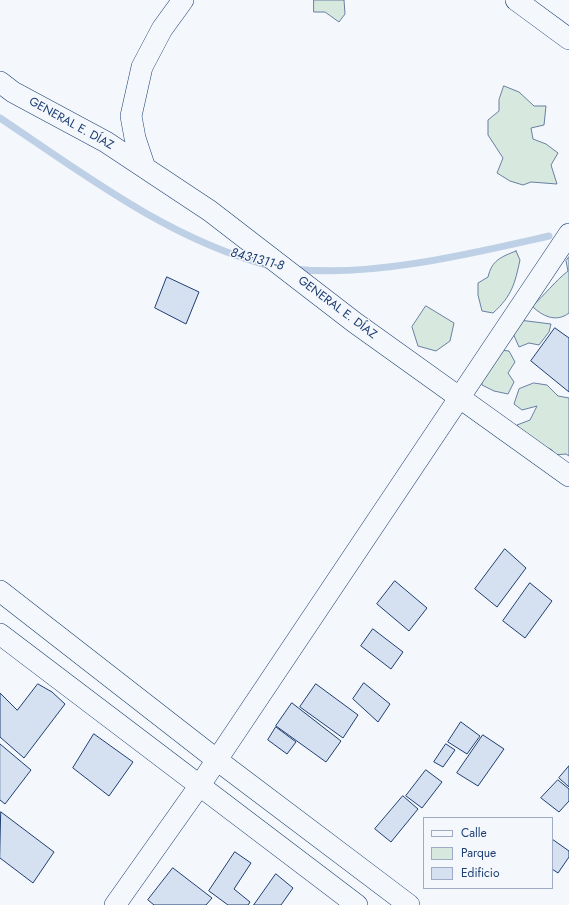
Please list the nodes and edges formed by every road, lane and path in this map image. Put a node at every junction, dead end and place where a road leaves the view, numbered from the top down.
1 (183, 0) edge
2 (516, 0) edge
3 (569, 39) edge
4 (0, 82) edge
5 (145, 168) junction
6 (569, 234) edge
7 (460, 398) junction
8 (569, 476) edge
9 (0, 591) edge
10 (0, 634) edge
11 (217, 760) junction
12 (200, 785) junction
13 (115, 905) edge
14 (357, 905) edge
15 (409, 905) edge

1 - 5 street
2 - 3 street
4 - 5 street, GENERAL E. DÍAZ
5 - 7 street, GENERAL E. DÍAZ
6 - 7 street
7 - 8 street, GENERAL E. DÍAZ
7 - 11 street
9 - 11 street
10 - 12 street
11 - 12 street
11 - 15 street
12 - 13 street
12 - 14 street

